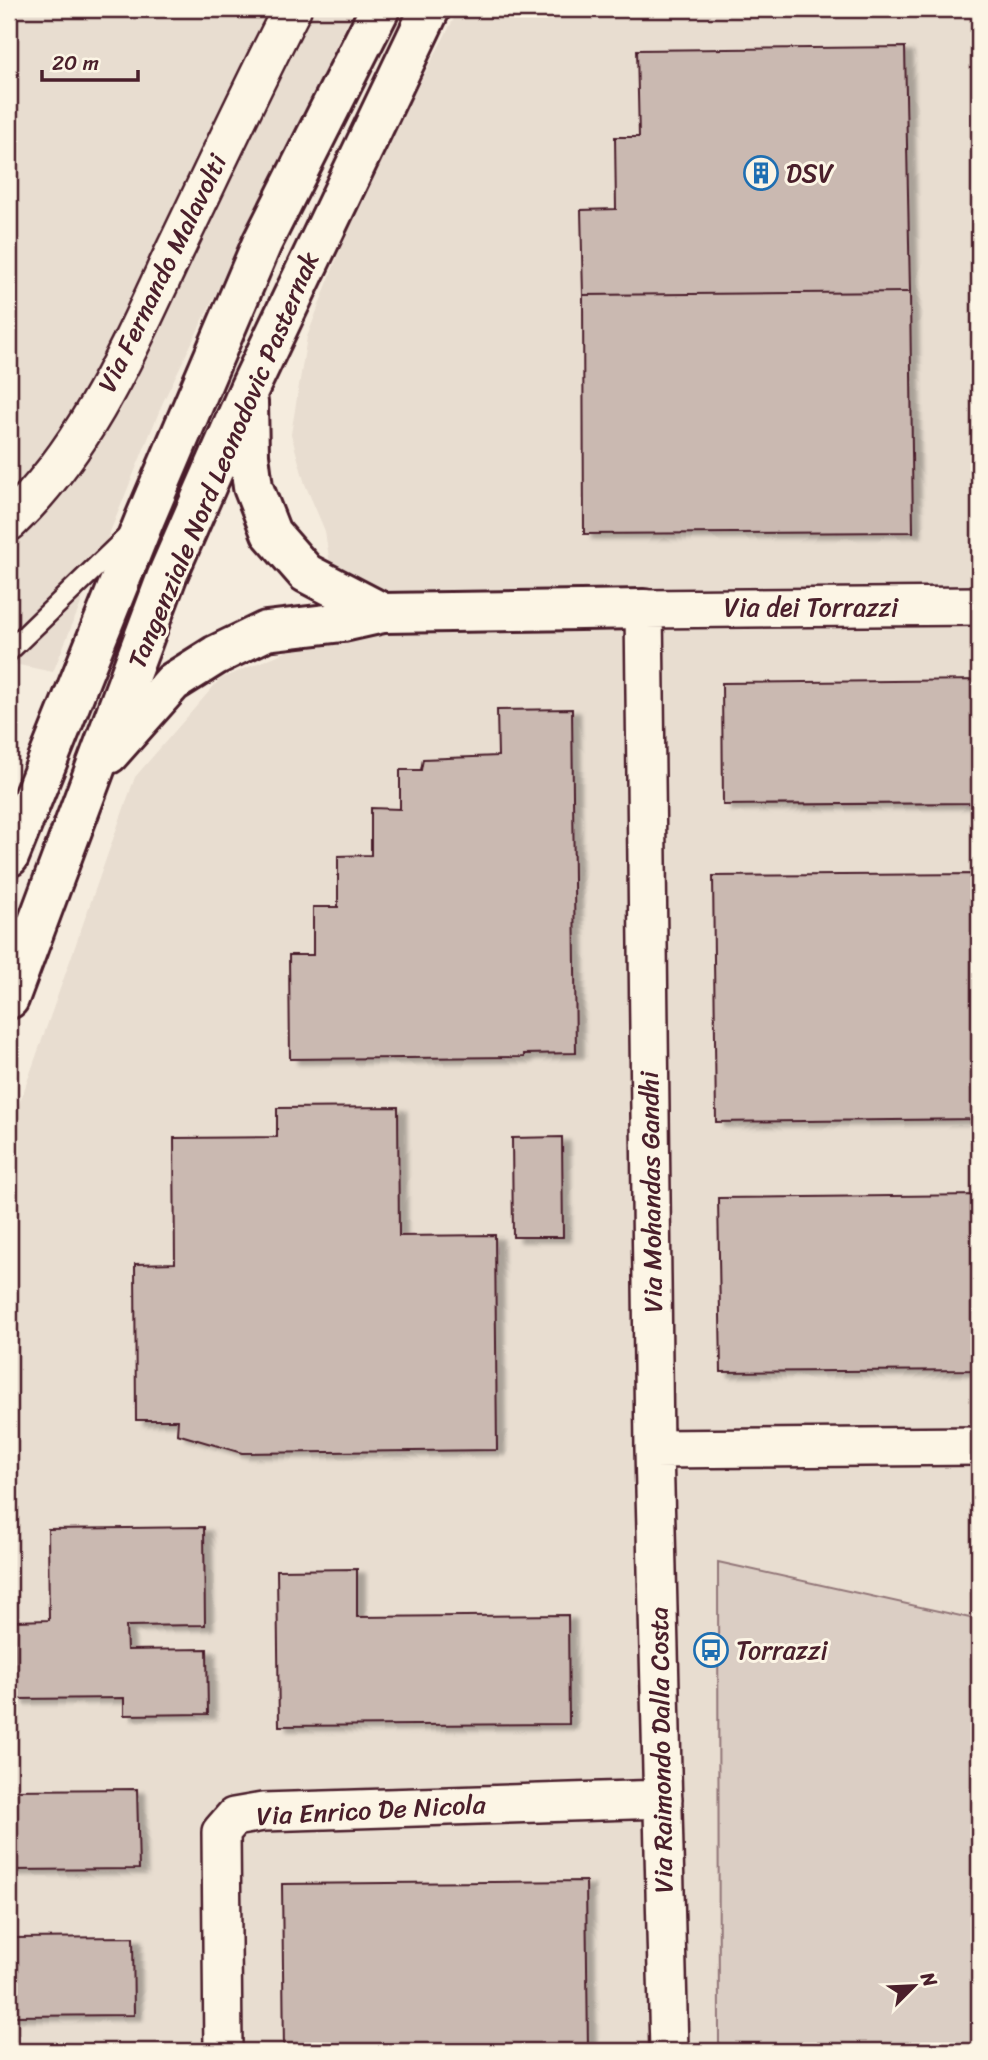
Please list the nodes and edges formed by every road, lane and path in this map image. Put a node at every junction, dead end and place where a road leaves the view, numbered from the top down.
1 (292, 9) edge
2 (380, 9) edge
3 (432, 11) edge
4 (248, 391) junction
5 (144, 521) junction
6 (9, 522) edge
7 (979, 606) edge
8 (644, 609) junction
9 (383, 613) junction
10 (9, 651) edge
11 (94, 771) junction
12 (9, 857) edge
13 (9, 999) edge
14 (979, 1446) edge
15 (654, 1449) junction
16 (663, 1799) junction
17 (223, 2051) edge
18 (669, 2051) edge

1 - 6 street, Via Fernando Malavolti
2 - 5 highway, Tangenziale Nord Leonodovic Pasternak
3 - 4 highway, Tangenziale Nord Leonodovic Pasternak
4 - 9 highway
4 - 11 highway, Tangenziale Nord Leonodovic Pasternak
5 - 10 lane
5 - 12 highway, Tangenziale Nord Leonodovic Pasternak
7 - 8 street, Via dei Torrazzi
8 - 9 highway
8 - 15 street, Via Mohandas Gandhi
9 - 11 highway
11 - 13 highway, Tangenziale Nord Leonodovic Pasternak
14 - 15 street
15 - 16 street, Via Raimondo Dalla Costa
16 - 17 street, Via Enrico De Nicola
16 - 18 street, Via Raimondo Dalla Costa

